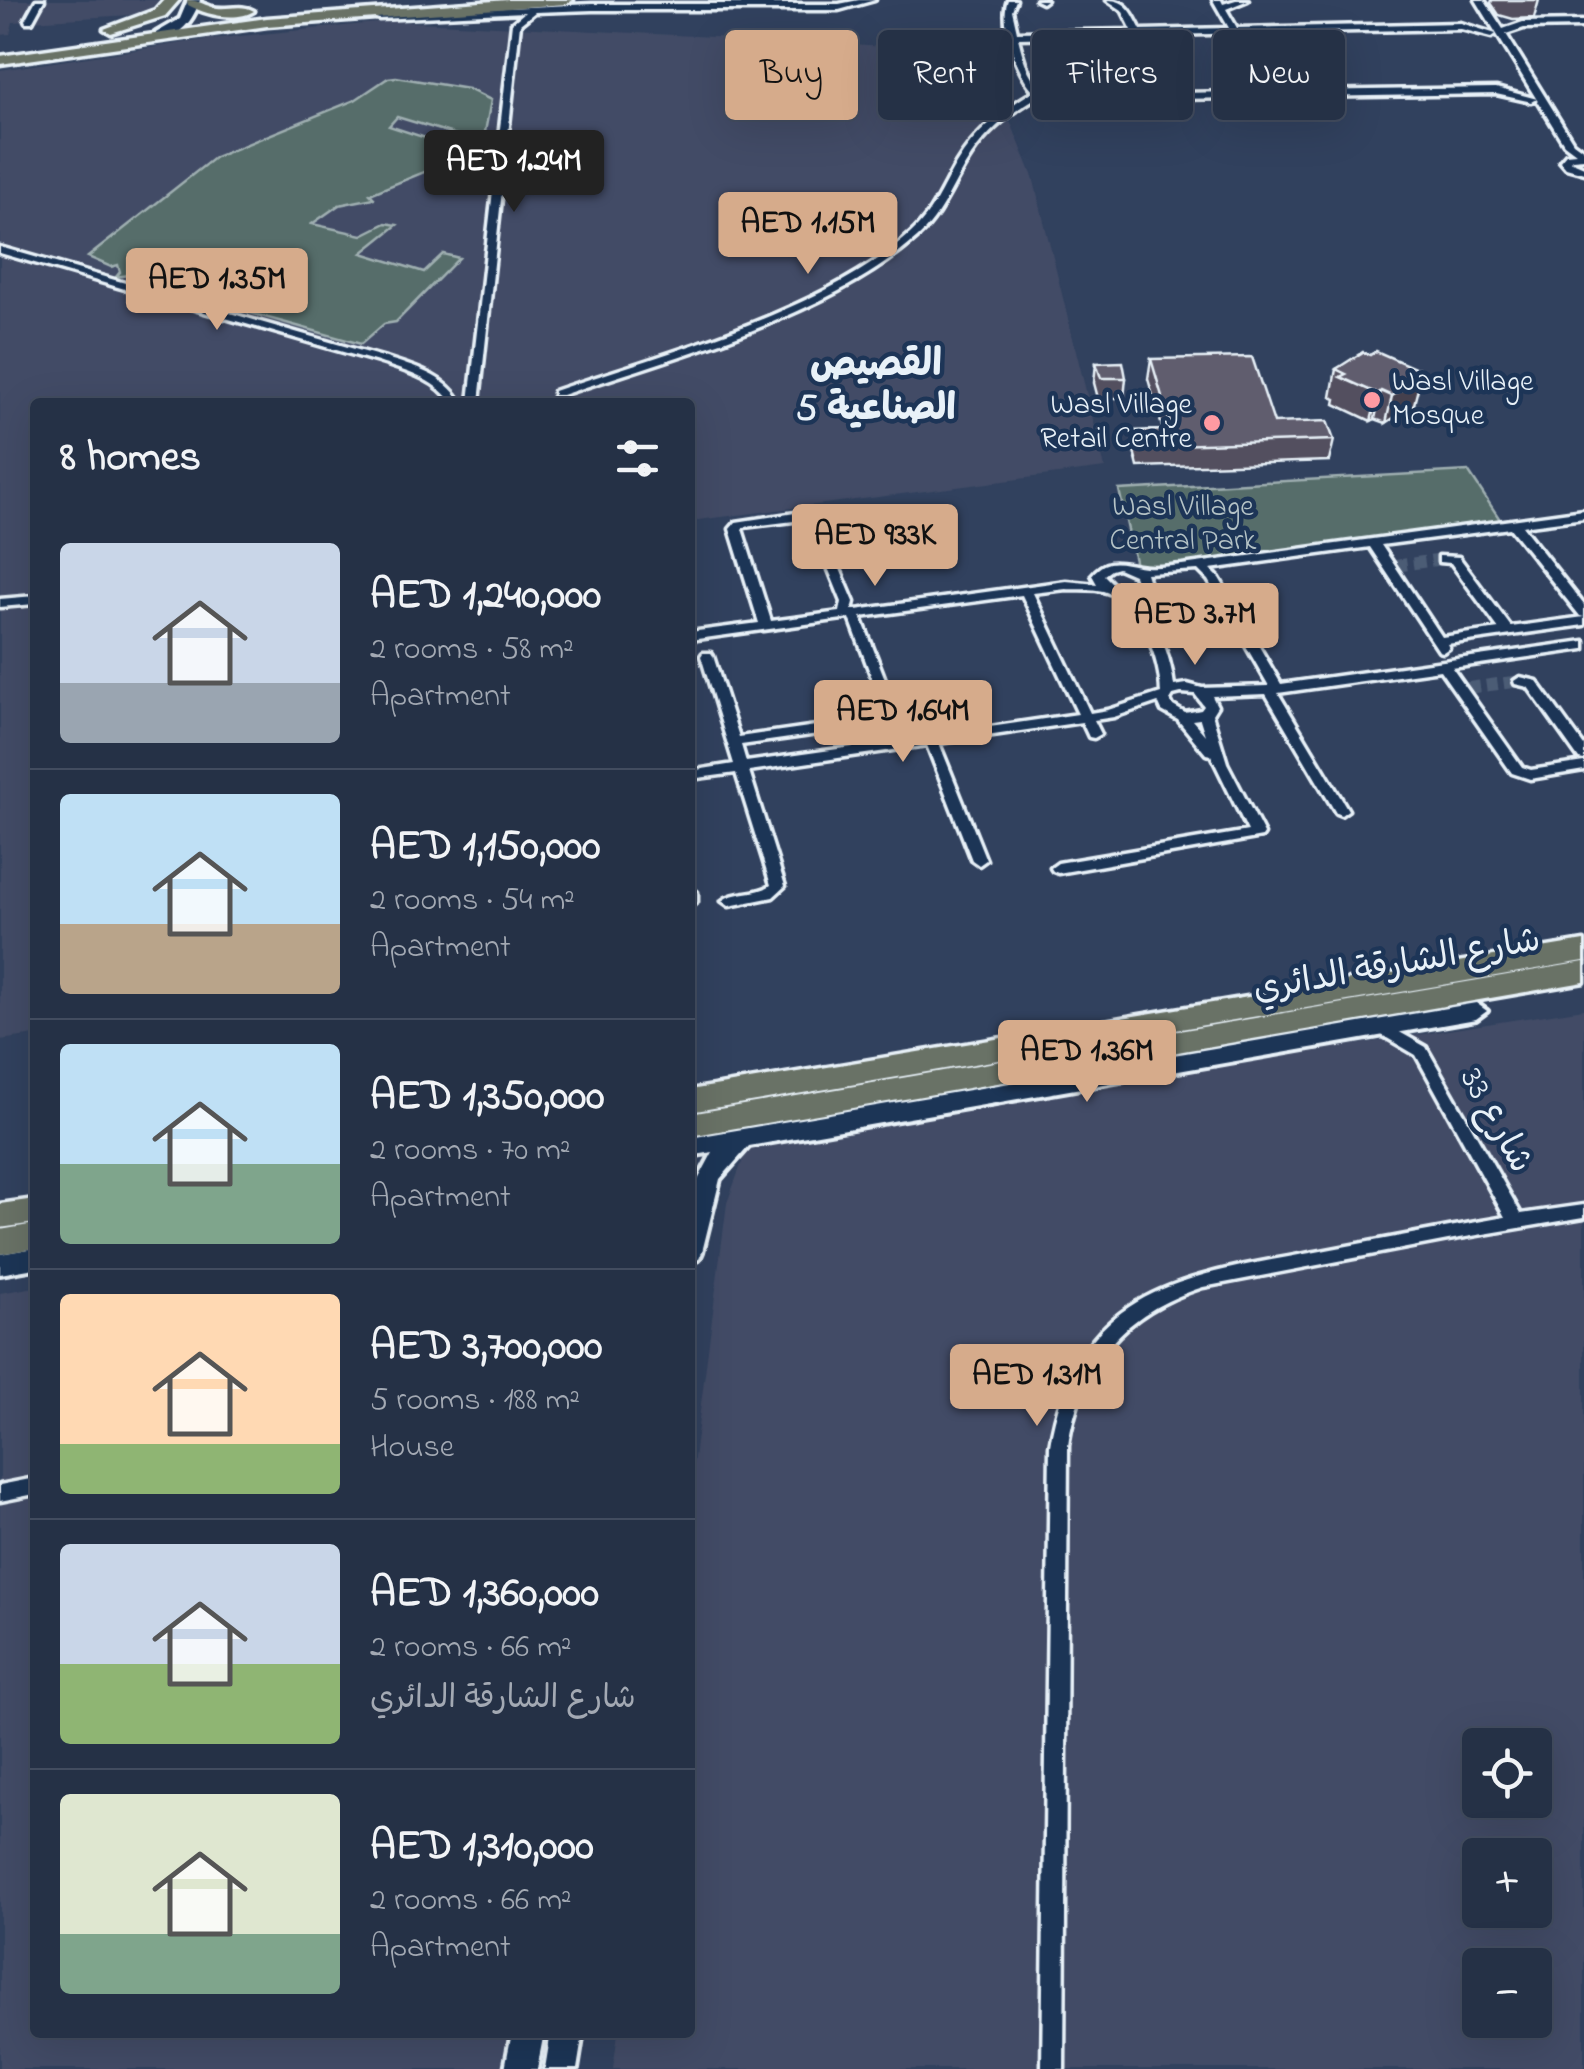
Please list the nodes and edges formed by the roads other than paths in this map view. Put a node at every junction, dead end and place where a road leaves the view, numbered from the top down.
1 (40, 0) edge
2 (172, 0) edge
3 (401, 0) edge
4 (566, 0) edge
5 (871, 0) edge
6 (1111, 0) edge
7 (1244, 0) edge
8 (1471, 0) edge
9 (1480, 0) edge
10 (189, 1) edge
11 (1006, 4) edge
12 (1220, 4) edge
13 (296, 9) junction
14 (537, 10) junction
15 (493, 12) junction
16 (350, 14) junction
17 (1486, 17) junction
18 (29, 20) dead end
19 (516, 23) junction
20 (1528, 24) junction
21 (1584, 24) edge
22 (183, 26) junction
23 (1461, 26) junction
24 (1137, 30) edge
25 (1234, 30) joint
26 (104, 31) junction
27 (1496, 34) junction
28 (1014, 35) junction
29 (1032, 35) edge
30 (0, 46) edge
31 (0, 60) edge
32 (1521, 81) junction
33 (1032, 87) edge
34 (1496, 91) junction
35 (1193, 97) edge
36 (1032, 99) edge
37 (1532, 99) junction
38 (1584, 154) edge
39 (1566, 157) junction
40 (1578, 169) edge
41 (1584, 179) edge
42 (0, 250) edge
43 (558, 393) dead end
44 (453, 398) edge
45 (474, 398) edge
46 (1584, 514) edge
47 (1513, 523) junction
48 (1373, 542) junction
49 (1442, 560) dead end
50 (1200, 566) junction
51 (1100, 572) junction
52 (1140, 578) junction
53 (1066, 585) junction
54 (1112, 589) junction
55 (1026, 591) junction
56 (30, 600) edge
57 (0, 603) edge
58 (1139, 612) junction
59 (1584, 613) edge
60 (849, 614) junction
61 (1584, 622) edge
62 (766, 626) junction
63 (1507, 632) junction
64 (695, 635) edge
65 (1439, 641) junction
66 (1584, 644) edge
67 (1161, 654) junction
68 (707, 656) dead end
69 (1448, 664) junction
70 (1520, 681) dead end
71 (1274, 690) junction
72 (1199, 691) junction
73 (1166, 694) junction
74 (1208, 710) junction
75 (1109, 714) junction
76 (1176, 714) junction
77 (1086, 716) junction
78 (894, 720) junction
79 (1094, 734) dead end
80 (931, 740) junction
81 (734, 742) junction
82 (903, 744) junction
83 (1584, 756) edge
84 (1220, 763) junction
85 (1584, 766) edge
86 (742, 767) junction
87 (695, 773) edge
88 (1342, 810) dead end
89 (979, 860) dead end
90 (1058, 868) dead end
91 (728, 901) dead end
92 (1584, 951) edge
93 (1584, 972) edge
94 (1508, 985) junction
95 (1476, 1011) joint
96 (1436, 1018) junction
97 (1380, 1027) junction
98 (1420, 1051) junction
99 (695, 1100) edge
100 (695, 1124) edge
101 (743, 1138) junction
102 (695, 1146) edge
103 (695, 1176) edge
104 (700, 1198) junction
105 (30, 1211) edge
106 (1584, 1211) edge
107 (0, 1216) edge
108 (1516, 1221) junction
109 (695, 1225) edge
110 (30, 1237) edge
111 (0, 1242) edge
112 (30, 1259) edge
113 (0, 1264) edge
114 (30, 1487) edge
115 (0, 1493) edge
116 (527, 2038) edge
117 (566, 2038) edge
118 (522, 2069) edge
119 (561, 2069) edge
120 (1054, 2069) edge

1 - 18 street
2 - 26 main road
3 - 13 main road
4 - 16 main road
5 - 14 street
6 - 24 street
7 - 12 street
8 - 17 street
9 - 17 street
10 - 13 main road
10 - 22 street
11 - 28 street
12 - 25 street
13 - 22 main road
14 - 15 street
14 - 19 street
15 - 16 street
15 - 19 street
16 - 22 main road
17 - 20 street
17 - 23 street
17 - 27 street
19 - 45 street
20 - 21 street
20 - 27 street
22 - 26 main road
22 - 31 main road
23 - 25 street
23 - 27 street
26 - 30 main road
27 - 32 street
27 - 38 street
28 - 29 street
28 - 33 street
32 - 34 street
32 - 37 street
34 - 35 street
34 - 37 street
36 - 43 street
37 - 39 street
38 - 39 street
39 - 40 street
40 - 41 street
42 - 44 street
46 - 47 street
47 - 48 street
47 - 59 street
48 - 50 street
48 - 65 street
49 - 63 street
50 - 52 street
50 - 71 street
51 - 52 street
51 - 53 street
51 - 54 street
52 - 54 street
52 - 58 street
53 - 54 street
53 - 55 street
54 - 58 street
55 - 60 street
55 - 77 street
56 - 57 street
58 - 67 street
60 - 62 street
60 - 62 street
60 - 78 street
61 - 63 street
62 - 64 street
63 - 65 street
65 - 69 street
66 - 69 street
67 - 72 street
67 - 73 street
68 - 81 street
69 - 71 street
69 - 85 street
70 - 83 street
71 - 72 street
71 - 74 street
71 - 88 street
72 - 73 street
72 - 74 street
73 - 75 street
73 - 76 street
74 - 76 street
74 - 84 street
75 - 76 street
75 - 77 street
76 - 84 street
77 - 79 street
77 - 80 street
78 - 81 street
78 - 82 street
80 - 82 street
80 - 89 street
81 - 86 street
82 - 86 street
84 - 90 street
86 - 87 street
86 - 91 street
92 - 99 highway, شارع الشارقة الدائري
93 - 94 highway, شارع الشارقة الدائري
94 - 95 highway
94 - 100 highway, شارع الشارقة الدائري
95 - 96 street
96 - 97 street
96 - 98 street, شارع 33
97 - 98 street, شارع 33
97 - 101 street
98 - 108 street, شارع 33
101 - 102 street
101 - 104 street
103 - 104 street
104 - 109 street
105 - 107 highway
106 - 108 street
108 - 120 street
110 - 111 highway
112 - 113 street
114 - 115 street
116 - 118 street
117 - 119 street

